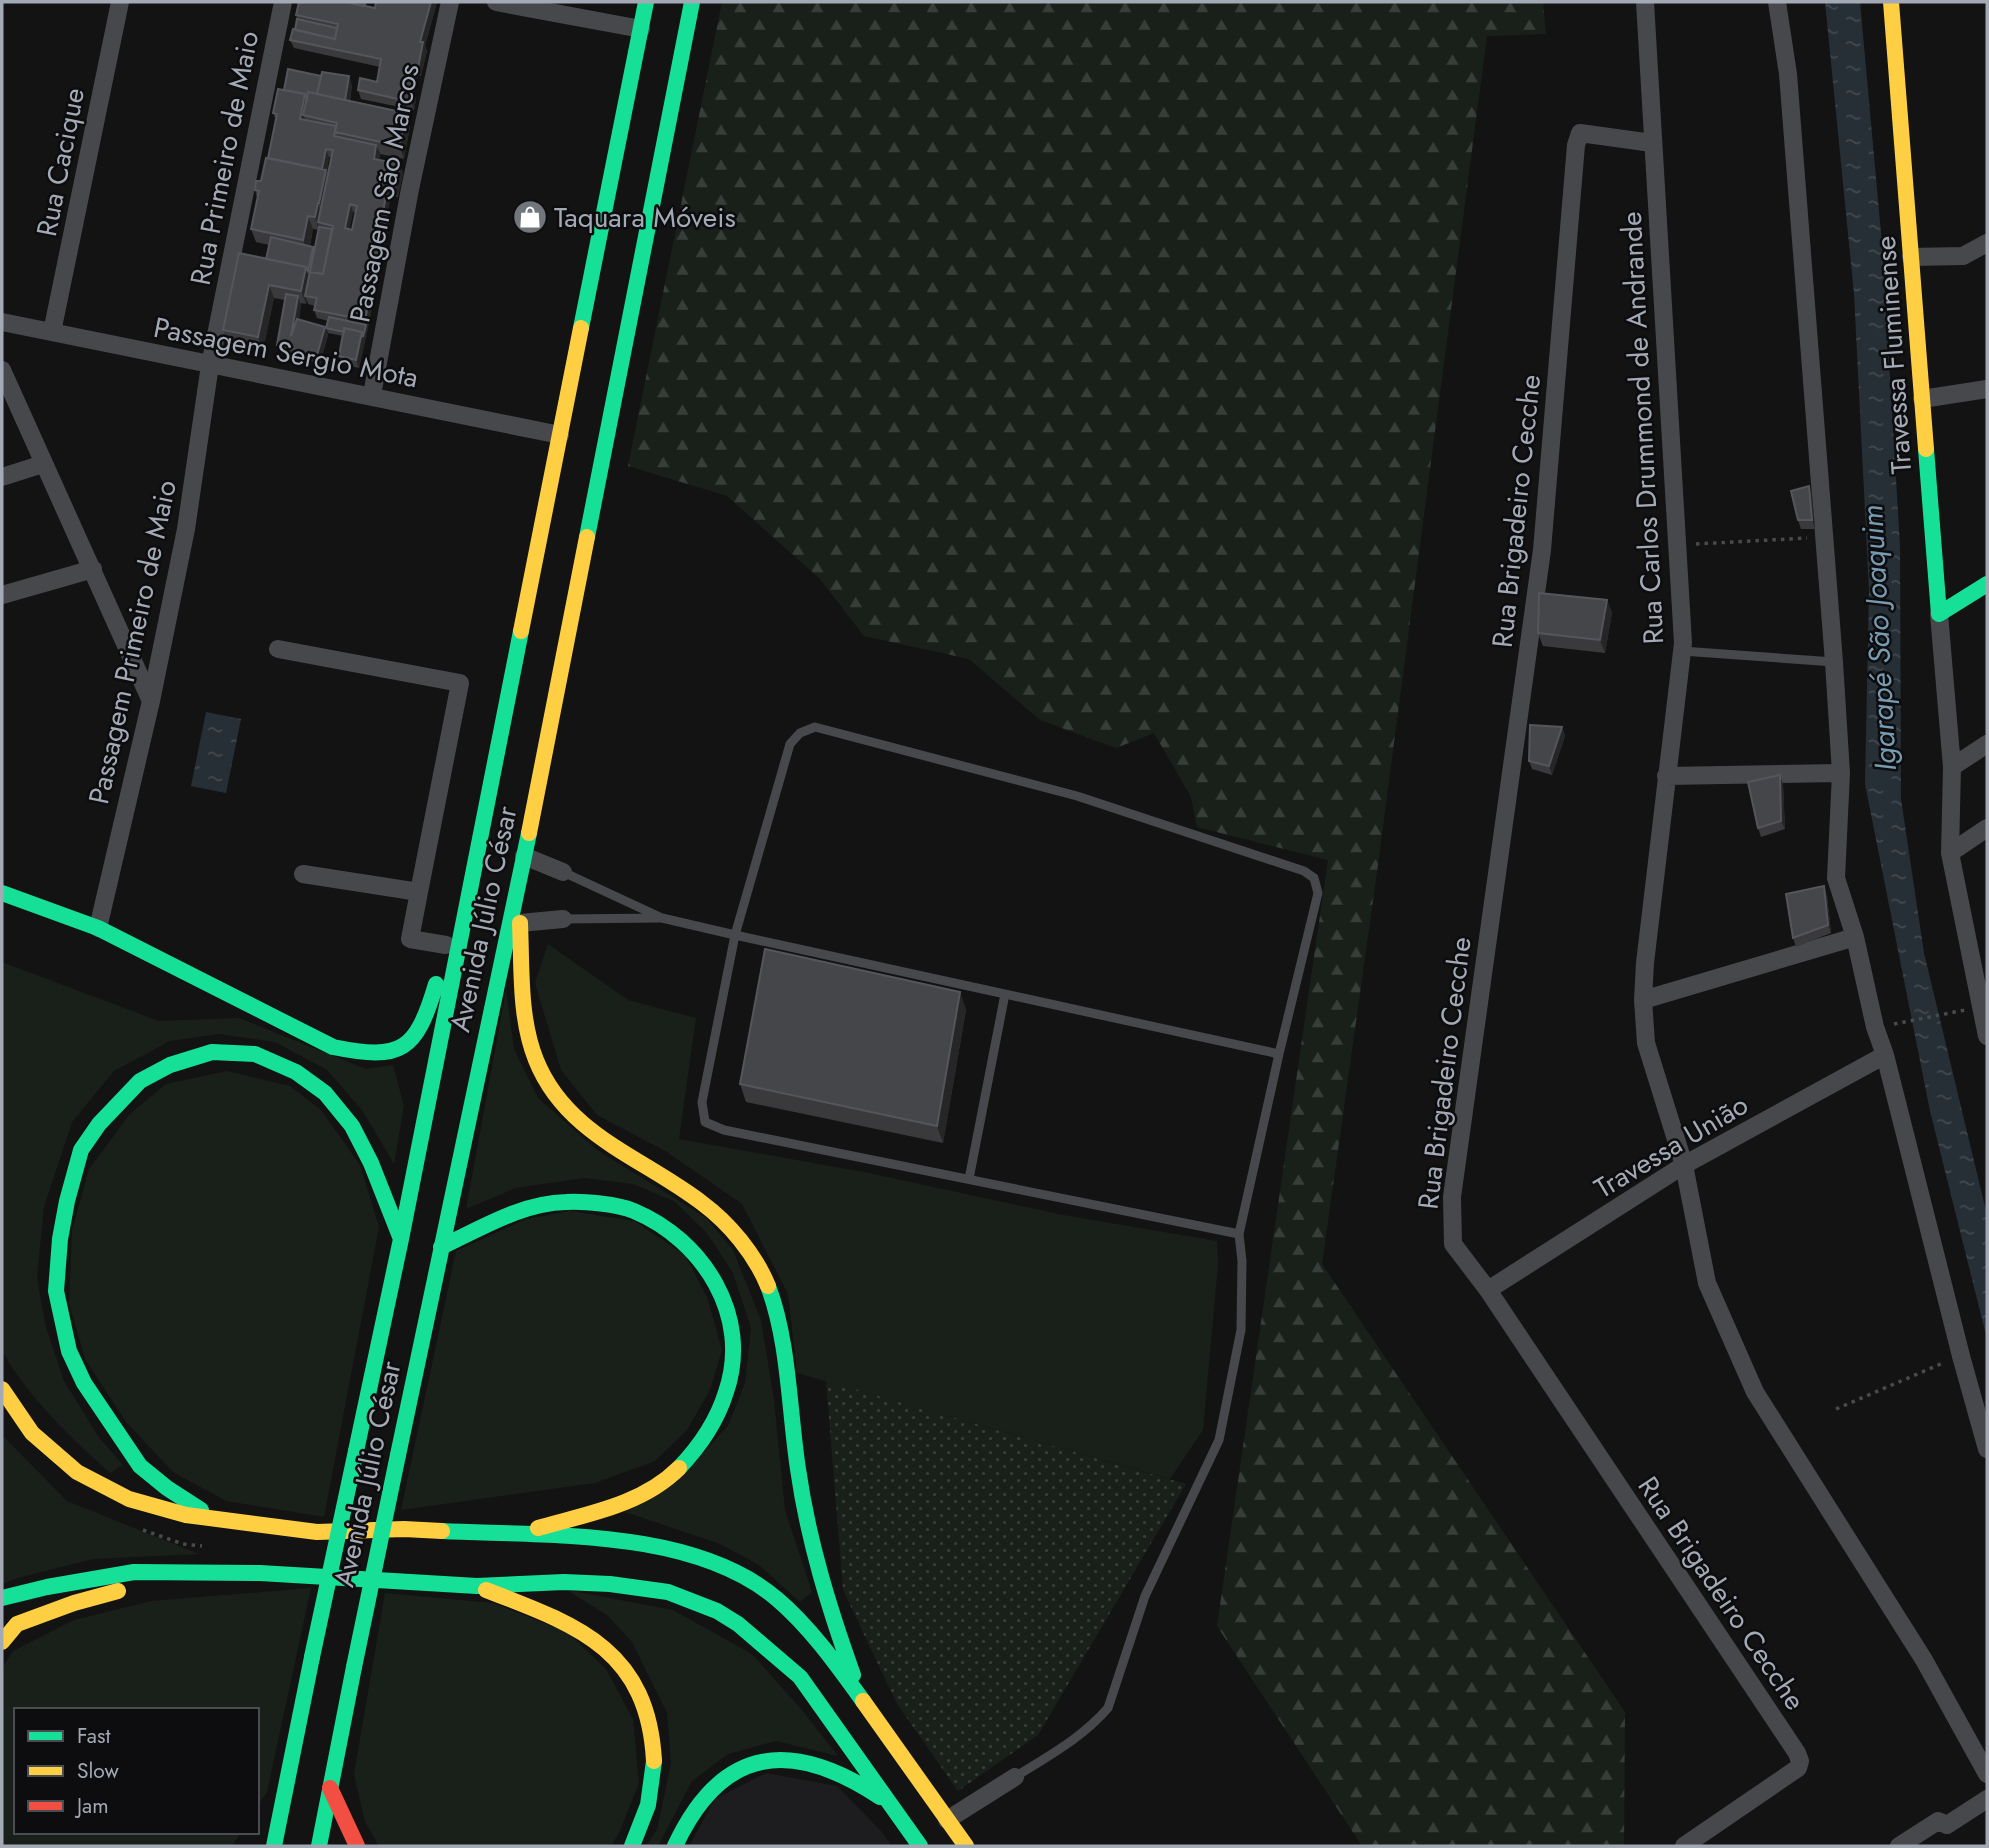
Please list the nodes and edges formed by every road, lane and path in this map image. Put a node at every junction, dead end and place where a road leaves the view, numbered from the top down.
1 (120, 2) edge
2 (283, 2) edge
3 (450, 2) edge
4 (496, 2) edge
5 (646, 2) edge
6 (692, 2) edge
7 (1645, 2) edge
8 (1777, 2) edge
9 (1891, 2) edge
10 (641, 29) junction
11 (1652, 143) junction
12 (1987, 243) edge
13 (1911, 257) junction
14 (2, 322) edge
15 (52, 332) junction
16 (210, 365) junction
17 (2, 370) edge
18 (1987, 389) edge
19 (372, 395) junction
20 (1923, 399) junction
21 (560, 435) junction
22 (43, 464) junction
23 (2, 477) edge
24 (1823, 537) junction
25 (1678, 545) junction
26 (93, 569) junction
27 (1987, 584) edge
28 (2, 595) edge
29 (1939, 614) junction
30 (278, 649) dead end
31 (1682, 651) junction
32 (1834, 662) junction
33 (151, 701) junction
34 (1987, 744) edge
35 (1952, 767) junction
36 (1841, 773) junction
37 (1665, 776) junction
38 (1987, 828) edge
39 (481, 836) junction
40 (1950, 853) junction
41 (524, 856) junction
42 (563, 873) joint
43 (303, 874) dead end
44 (419, 892) junction
45 (517, 892) junction
46 (2, 893) edge
47 (662, 918) junction
48 (563, 919) joint
49 (520, 923) junction
50 (97, 928) junction
51 (735, 935) junction
52 (1855, 937) junction
53 (446, 945) junction
54 (1005, 994) junction
55 (1643, 1000) junction
56 (1985, 1019) edge
57 (1875, 1027) junction
58 (1279, 1054) junction
59 (1885, 1055) junction
60 (1684, 1165) junction
61 (969, 1180) junction
62 (1238, 1234) junction
63 (401, 1239) junction
64 (441, 1247) junction
65 (1488, 1290) junction
66 (1961, 1356) junction
67 (2, 1390) edge
68 (1836, 1409) dead end
69 (1987, 1449) edge
70 (215, 1520) junction
71 (514, 1535) junction
72 (260, 1573) junction
73 (477, 1586) junction
74 (2, 1598) edge
75 (2, 1642) edge
76 (860, 1698) junction
77 (1987, 1774) edge
78 (1015, 1777) joint
79 (330, 1788) junction
80 (1987, 1799) edge
81 (891, 1805) junction
82 (947, 1821) junction
83 (267, 1842) edge
84 (319, 1846) edge
85 (357, 1846) edge
86 (632, 1846) edge
87 (675, 1846) edge
88 (920, 1846) edge
89 (966, 1846) edge
90 (1684, 1846) edge
91 (1899, 1846) edge

1 - 15 street, Rua Cacique
2 - 16 street, Rua Primeiro de Maio
3 - 19 street, Passagem São Marcos
4 - 10 street
5 - 10 main road, Avenida Júlio César
6 - 41 main road, Avenida Júlio César
7 - 11 street, Rua Carlos Drummond de Andrande
8 - 24 street
9 - 13 main road, Travessa Fluminense
10 - 21 main road, Avenida Júlio César
11 - 25 street, Rua Carlos Drummond de Andrande
11 - 65 street, Rua Brigadeiro Cecche
12 - 13 street
13 - 20 main road, Travessa Fluminense
14 - 15 street, Passagem Sergio Mota
15 - 16 street, Passagem Sergio Mota
16 - 19 street, Passagem Sergio Mota
16 - 33 street, Passagem Primeiro de Maio
17 - 22 street
18 - 20 street
19 - 21 street, Passagem Sergio Mota
20 - 29 main road, Travessa Fluminense
21 - 39 main road, Avenida Júlio César
22 - 23 street
22 - 26 street
24 - 25 path
24 - 32 street
25 - 31 street, Rua Carlos Drummond de Andrande
26 - 28 street
26 - 33 street
27 - 29 main road
29 - 35 street, Travessa Fluminense
30 - 44 street
31 - 32 lane
31 - 37 street, Rua Carlos Drummond de Andrande
32 - 36 street
33 - 50 street, Passagem Primeiro de Maio
34 - 35 street
35 - 40 street, Travessa Fluminense
36 - 37 street
36 - 52 street
37 - 55 street, Rua Carlos Drummond de Andrande
38 - 40 street
39 - 53 main road
39 - 63 main road, Avenida Júlio César
40 - 56 street, Travessa Fluminense
41 - 42 street
41 - 45 main road, Avenida Júlio César
42 - 47 lane
43 - 44 street
44 - 53 street
45 - 49 main road
45 - 64 main road, Avenida Júlio César
46 - 50 main road
47 - 48 lane
47 - 51 lane
48 - 49 street
49 - 76 main road
50 - 53 main road
51 - 54 lane
51 - 58 lane
51 - 61 lane
52 - 55 street
52 - 57 street
54 - 58 lane
54 - 61 lane
55 - 60 street, Rua Carlos Drummond de Andrande
56 - 57 path
57 - 59 street
58 - 62 lane
59 - 60 street, Travessa União
59 - 66 street
60 - 65 street, Travessa União
60 - 77 street, Rua Carlos Drummond de Andrande
61 - 62 lane
62 - 78 lane
63 - 70 main road
63 - 83 main road, Avenida Júlio César, bridge
64 - 71 main road
64 - 79 main road, Avenida Júlio César, bridge
65 - 90 street, Rua Brigadeiro Cecche
66 - 68 path
66 - 69 street
67 - 70 main road
70 - 71 main road
71 - 76 main road
72 - 73 main road
72 - 74 main road
72 - 75 main road
73 - 81 main road
73 - 86 main road
76 - 82 main road
78 - 82 street
79 - 84 main road, Avenida Júlio César
79 - 85 main road
80 - 91 street
81 - 87 main road
81 - 88 main road
82 - 89 main road

